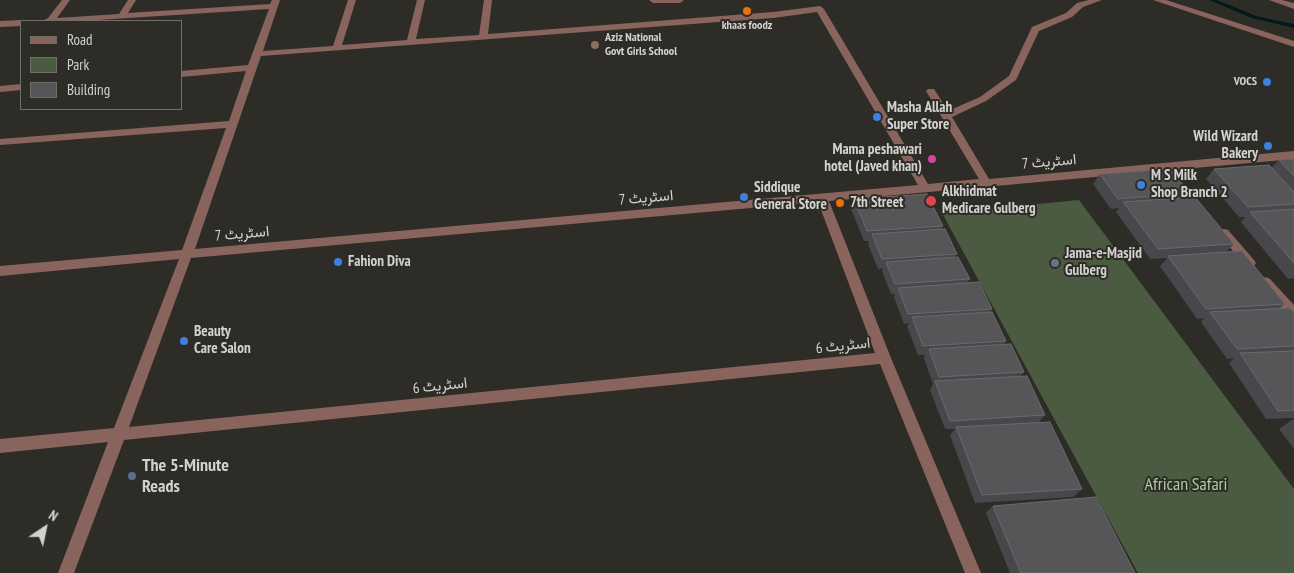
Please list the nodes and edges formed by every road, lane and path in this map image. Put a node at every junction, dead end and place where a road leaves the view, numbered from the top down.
1 (66, 0) edge
2 (132, 0) edge
3 (202, 0) edge
4 (352, 0) edge
5 (421, 0) edge
6 (488, 0) edge
7 (653, 0) edge
8 (680, 0) edge
9 (1098, 0) edge
10 (1157, 0) edge
11 (1273, 0) edge
12 (275, 3) edge
13 (1294, 6) edge
14 (196, 10) junction
15 (122, 15) junction
16 (51, 20) edge
17 (62, 20) edge
18 (20, 23) edge
19 (0, 24) edge
20 (484, 37) junction
21 (411, 42) junction
22 (1294, 44) edge
23 (337, 47) junction
24 (257, 54) junction
25 (252, 68) junction
26 (182, 74) edge
27 (20, 87) edge
28 (0, 89) edge
29 (931, 91) dead end
30 (946, 116) junction
31 (232, 124) junction
32 (0, 142) edge
33 (1294, 155) edge
34 (1167, 166) junction
35 (1180, 181) edge
36 (986, 182) junction
37 (925, 188) junction
38 (822, 197) junction
39 (1218, 225) edge
40 (187, 254) junction
41 (0, 272) edge
42 (1294, 314) edge
43 (884, 358) junction
44 (118, 434) junction
45 (0, 446) edge
46 (66, 573) edge
47 (973, 573) edge

1 - 16 street
2 - 15 street
3 - 14 street
4 - 23 street
5 - 21 street
6 - 20 street
7 - 8 street
9 - 30 street
10 - 22 street
11 - 13 street
12 - 14 street
12 - 24 street
14 - 15 street
15 - 17 street
18 - 19 street
20 - 21 street
20 - 37 street
21 - 23 street
23 - 24 street
24 - 25 street
25 - 26 street
25 - 31 street
27 - 28 street
29 - 30 street
30 - 36 street
31 - 32 street
31 - 40 street
33 - 34 street, اسٹریٹ 7
34 - 35 street
34 - 36 street, اسٹریٹ 7
36 - 37 street, اسٹریٹ 7
37 - 38 street, اسٹریٹ 7
38 - 40 street, اسٹریٹ 7
38 - 43 street
39 - 42 street
40 - 41 street, اسٹریٹ 7
40 - 44 street
43 - 44 street, اسٹریٹ 6
43 - 47 street
44 - 45 street, اسٹریٹ 6
44 - 46 street

